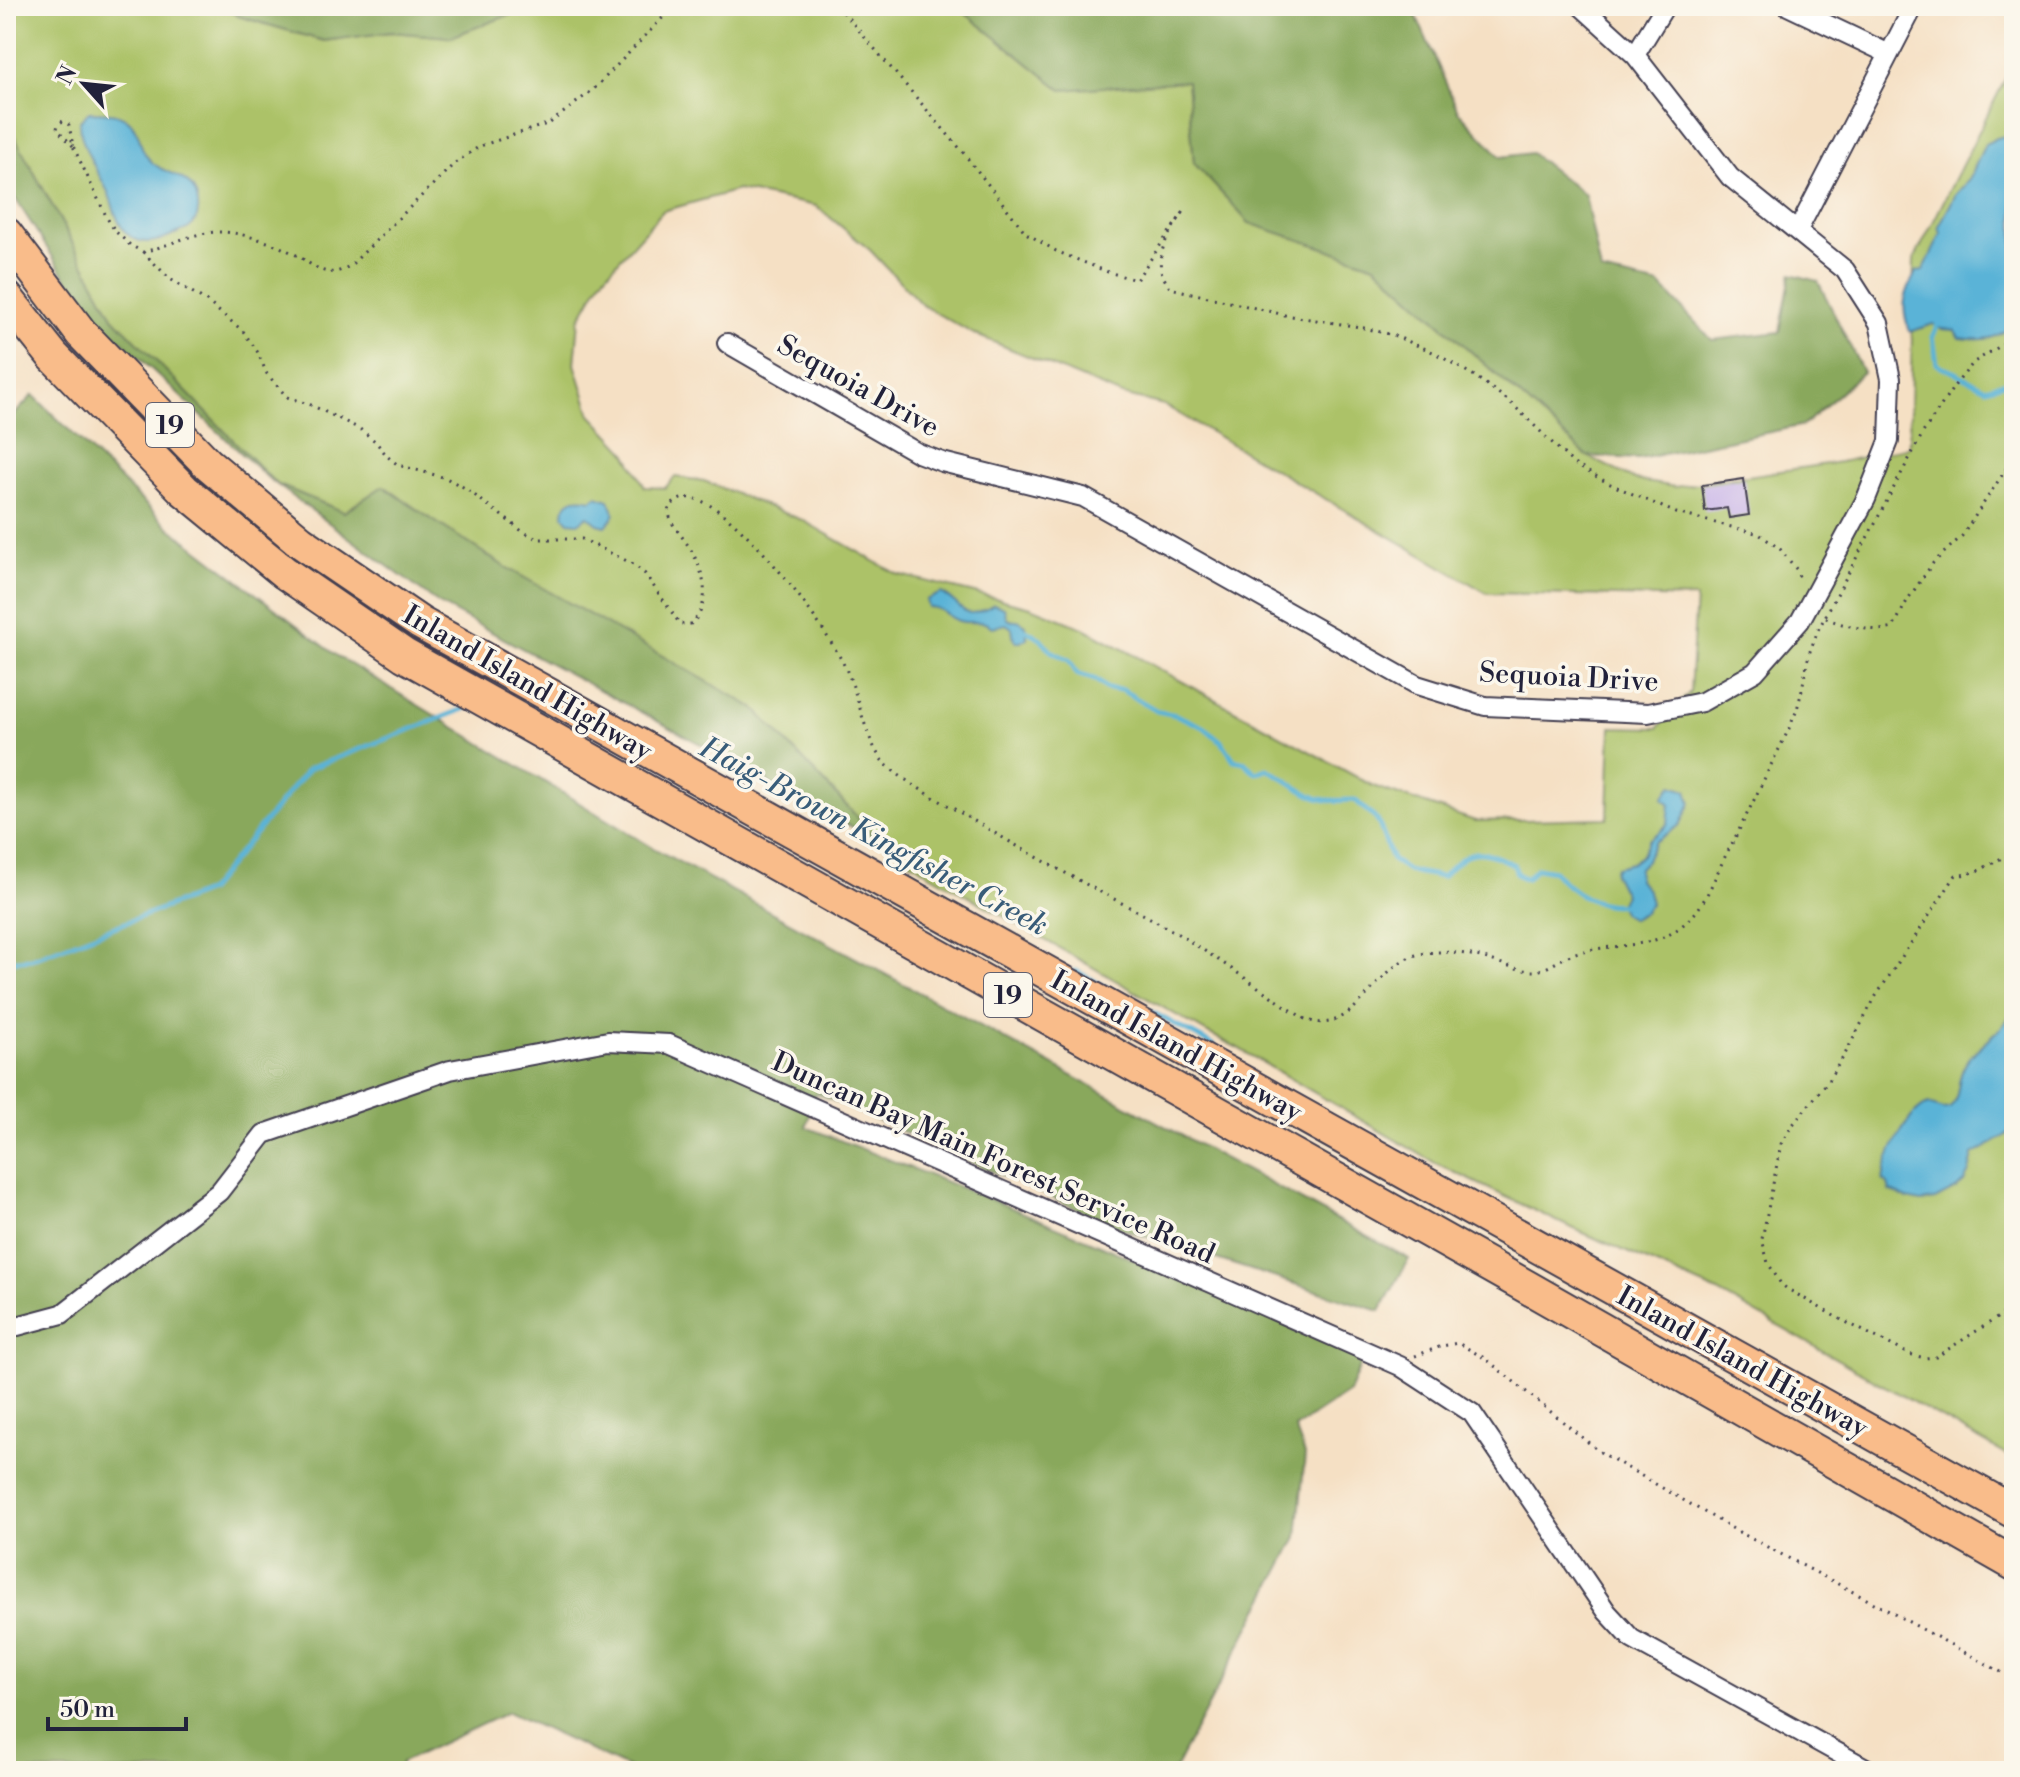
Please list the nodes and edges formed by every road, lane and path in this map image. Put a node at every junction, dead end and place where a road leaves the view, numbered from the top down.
1 (674, 6) edge
2 (838, 6) edge
3 (1581, 6) edge
4 (1665, 6) edge
5 (1788, 6) edge
6 (1914, 6) edge
7 (1889, 54) junction
8 (1635, 55) junction
9 (73, 146) junction
10 (1798, 230) junction
11 (6, 234) edge
12 (143, 252) junction
13 (6, 297) edge
14 (2014, 334) edge
15 (727, 343) dead end
16 (2014, 457) edge
17 (1802, 584) dead end
18 (1817, 614) dead end
19 (1825, 618) junction
20 (2014, 850) edge
21 (2014, 1307) edge
22 (6, 1329) edge
23 (1394, 1363) junction
24 (2014, 1512) edge
25 (2014, 1564) edge
26 (2014, 1679) edge
27 (1871, 1771) edge

1 - 12 path
2 - 17 path
3 - 8 street, Sequoia Drive
4 - 8 street
5 - 7 street
6 - 7 street
7 - 10 street
8 - 10 street, Sequoia Drive
9 - 9 path
9 - 12 path
10 - 15 street, Sequoia Drive
11 - 24 highway, Inland Island Highway / 19
12 - 19 path
13 - 25 highway, Inland Island Highway / 19
14 - 19 path
16 - 19 path
18 - 19 path
20 - 21 path
22 - 23 street, Duncan Bay Main Forest Service Road
23 - 26 path
23 - 27 street, Duncan Bay Main Forest Service Road

